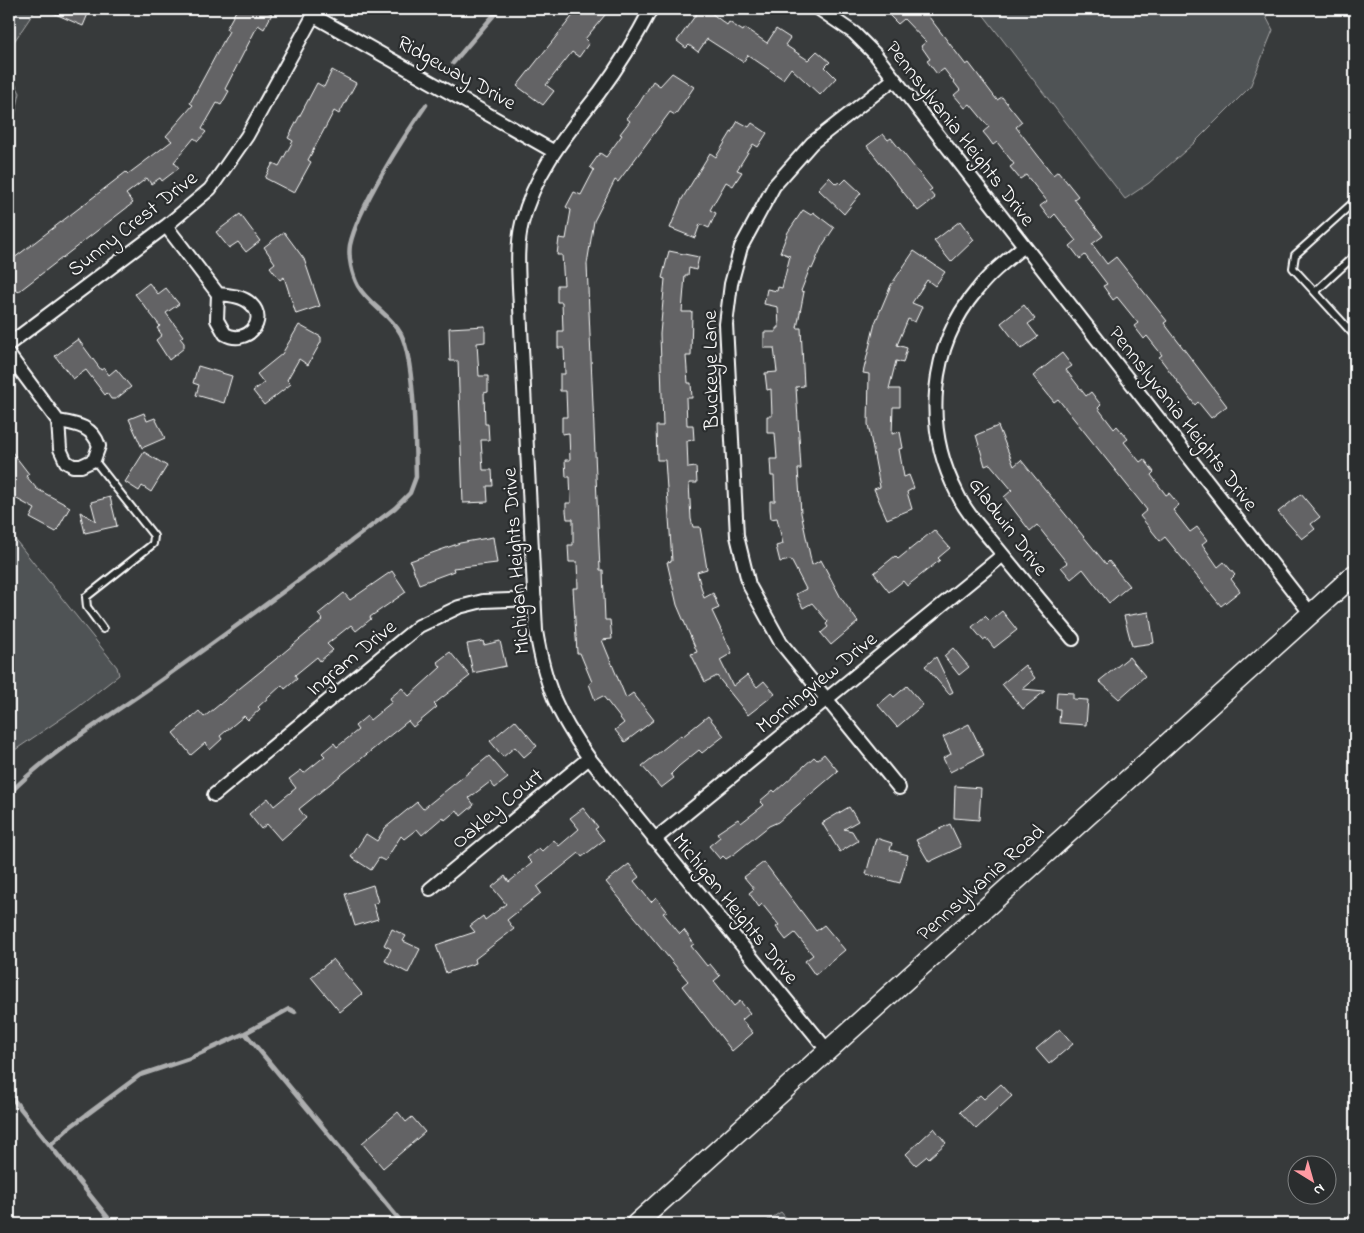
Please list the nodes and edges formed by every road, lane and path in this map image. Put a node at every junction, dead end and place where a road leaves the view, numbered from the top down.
1 (651, 9) edge
2 (819, 9) edge
3 (316, 12) edge
4 (894, 79) junction
5 (553, 151) junction
6 (1355, 201) edge
7 (166, 226) junction
8 (1024, 246) junction
9 (1355, 255) edge
10 (1315, 292) junction
11 (218, 294) dead end
12 (1355, 336) edge
13 (9, 344) edge
14 (9, 355) edge
15 (58, 421) junction
16 (94, 460) junction
17 (1003, 555) junction
18 (1355, 574) edge
19 (535, 599) junction
20 (1311, 614) junction
21 (103, 629) dead end
22 (1073, 639) dead end
23 (827, 699) junction
24 (589, 758) junction
25 (899, 788) dead end
26 (214, 795) dead end
27 (654, 840) junction
28 (430, 889) dead end
29 (828, 1051) junction
30 (636, 1224) edge

1 - 5 street, Michigan Heights Drive
2 - 4 street, Pennsylvania Heights Drive
3 - 5 street, Ridgeway Drive
3 - 7 street, Sunny Crest Drive
4 - 8 street, Pennsylvania Heights Drive
4 - 23 street, Buckeye Lane
5 - 19 street, Michigan Heights Drive
6 - 10 lane
7 - 11 street
7 - 13 street, Sunny Crest Drive
8 - 17 street, Gladwin Drive
8 - 20 street, Pennslyvania Heights Drive
9 - 10 lane
10 - 12 lane
14 - 15 street
15 - 16 street
15 - 16 street
16 - 21 lane
17 - 22 street, Gladwin Drive
17 - 23 street, Morningview Drive
18 - 20 street, Pennsylvania Road
19 - 24 street, Michigan Heights Drive
19 - 26 street, Ingram Drive
20 - 29 street, Pennsylvania Road
23 - 25 street, Buckeye Lane
23 - 27 street, Morningview Drive
24 - 27 street, Michigan Heights Drive
24 - 28 street, Oakley Court
27 - 29 street, Michigan Heights Drive
29 - 30 street, Pennsylvania Road

